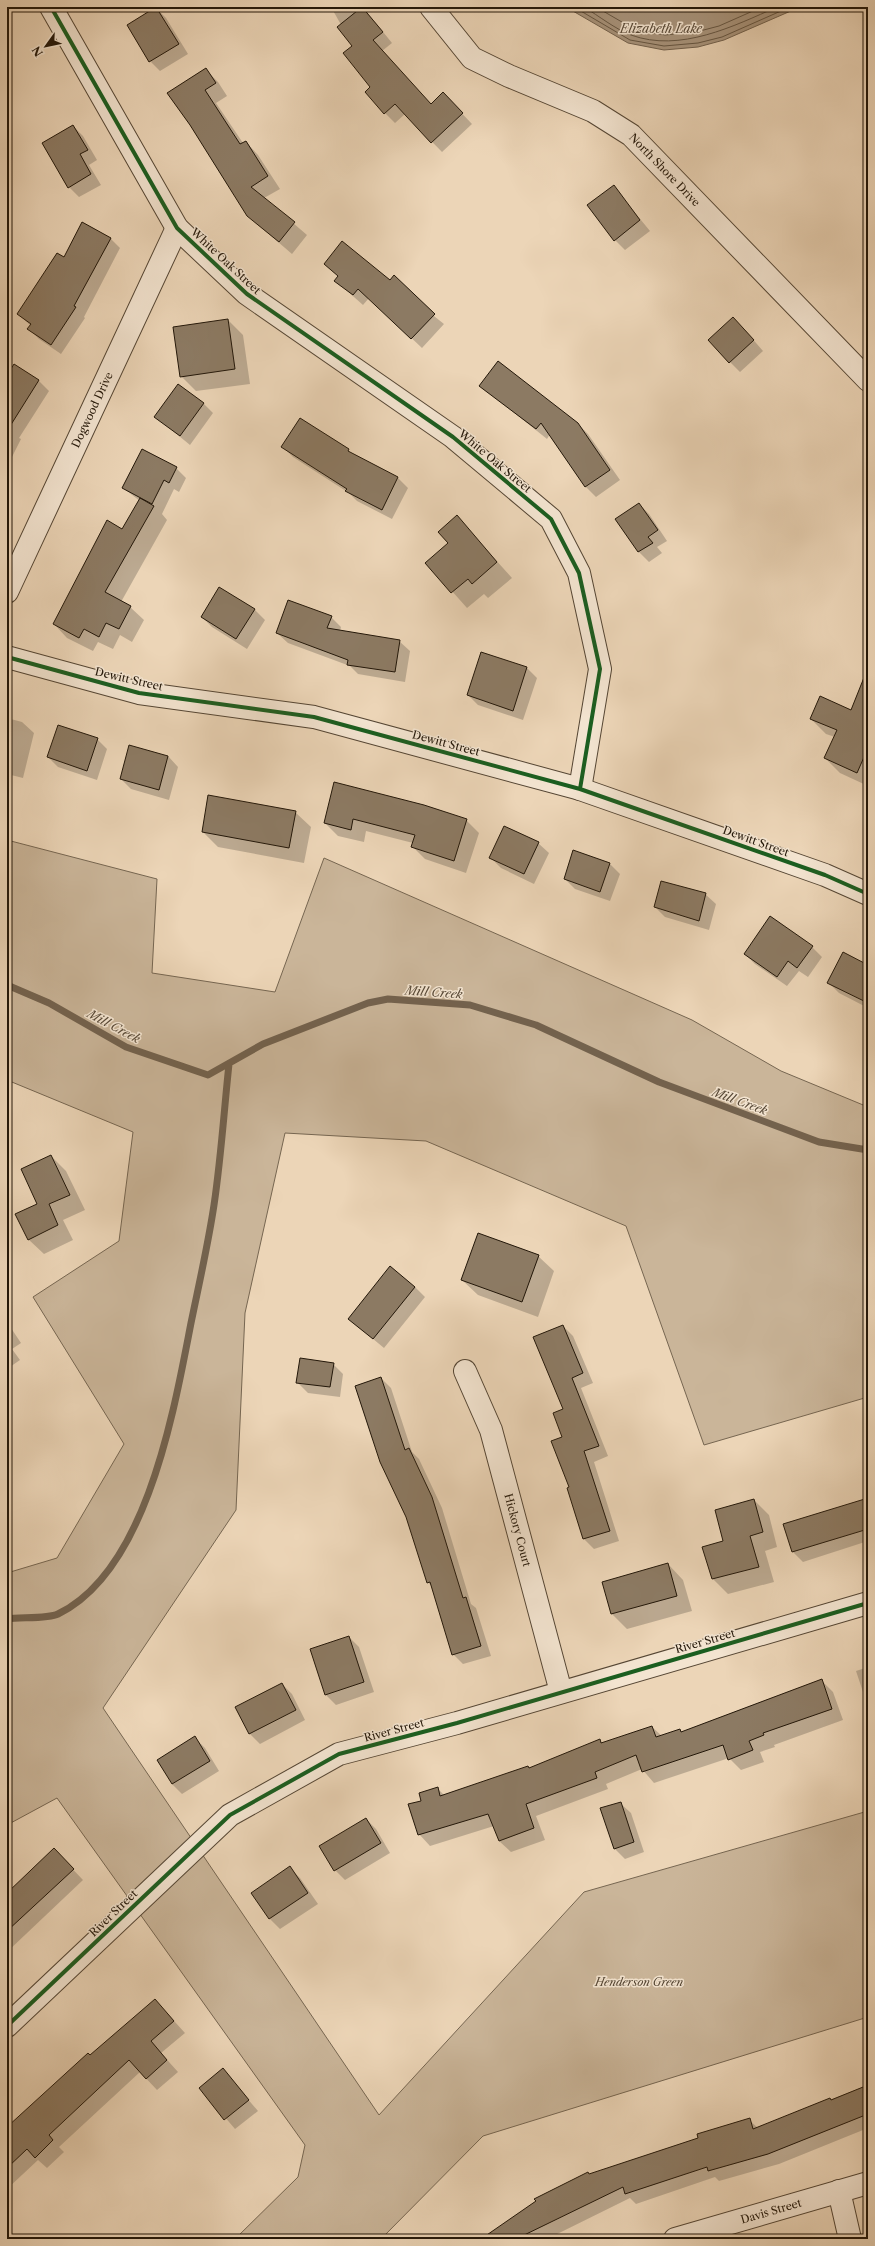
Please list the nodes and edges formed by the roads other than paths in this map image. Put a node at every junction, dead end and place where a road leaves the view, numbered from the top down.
1 (51, 7) edge
2 (431, 7) edge
3 (177, 228) junction
4 (868, 380) edge
5 (7, 592) edge
6 (7, 656) edge
7 (580, 789) junction
8 (868, 894) edge
9 (465, 1371) dead end
10 (868, 1603) edge
11 (562, 1692) junction
12 (7, 2026) edge
13 (868, 2183) edge
14 (839, 2191) junction
15 (675, 2239) edge
16 (850, 2239) edge

1 - 3 street, White Oak Street
2 - 4 street, North Shore Drive
3 - 5 street, Dogwood Drive
3 - 7 street, White Oak Street
6 - 7 street, Dewitt Street
7 - 8 street, Dewitt Street
9 - 11 street, Hickory Court
10 - 11 street, River Street
11 - 12 street, River Street
13 - 14 street, Davis Street
14 - 15 street, Davis Street
14 - 16 street

